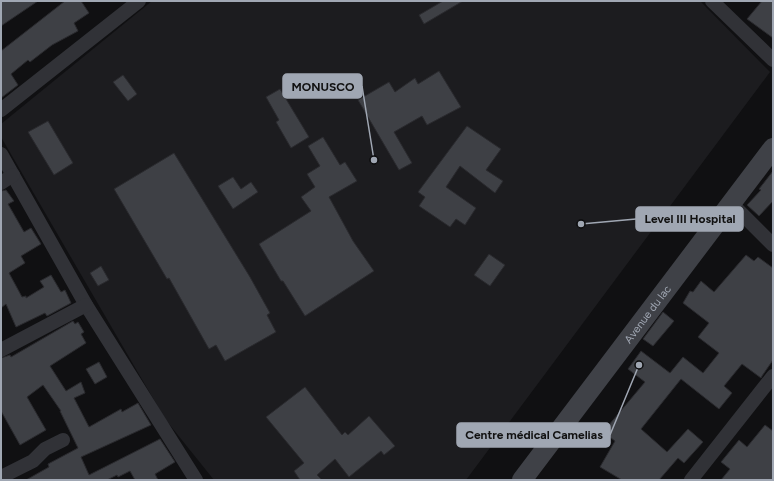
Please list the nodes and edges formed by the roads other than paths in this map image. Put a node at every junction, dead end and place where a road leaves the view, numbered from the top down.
1 (139, 1) edge
2 (712, 1) edge
3 (773, 60) edge
4 (1, 110) edge
5 (773, 148) edge
6 (1, 154) edge
7 (13, 175) junction
8 (1, 182) edge
9 (731, 203) junction
10 (773, 245) edge
11 (86, 305) junction
12 (1, 350) edge
13 (773, 376) edge
14 (63, 440) dead end
15 (1, 477) edge
16 (196, 480) edge
17 (522, 480) edge
18 (691, 480) edge

1 - 4 street
2 - 3 street
5 - 9 main road, Avenue du lac
6 - 7 street
7 - 8 street
7 - 11 street
9 - 10 street
9 - 17 main road, Avenue du lac
11 - 12 street
11 - 16 street
13 - 18 street
14 - 15 street

